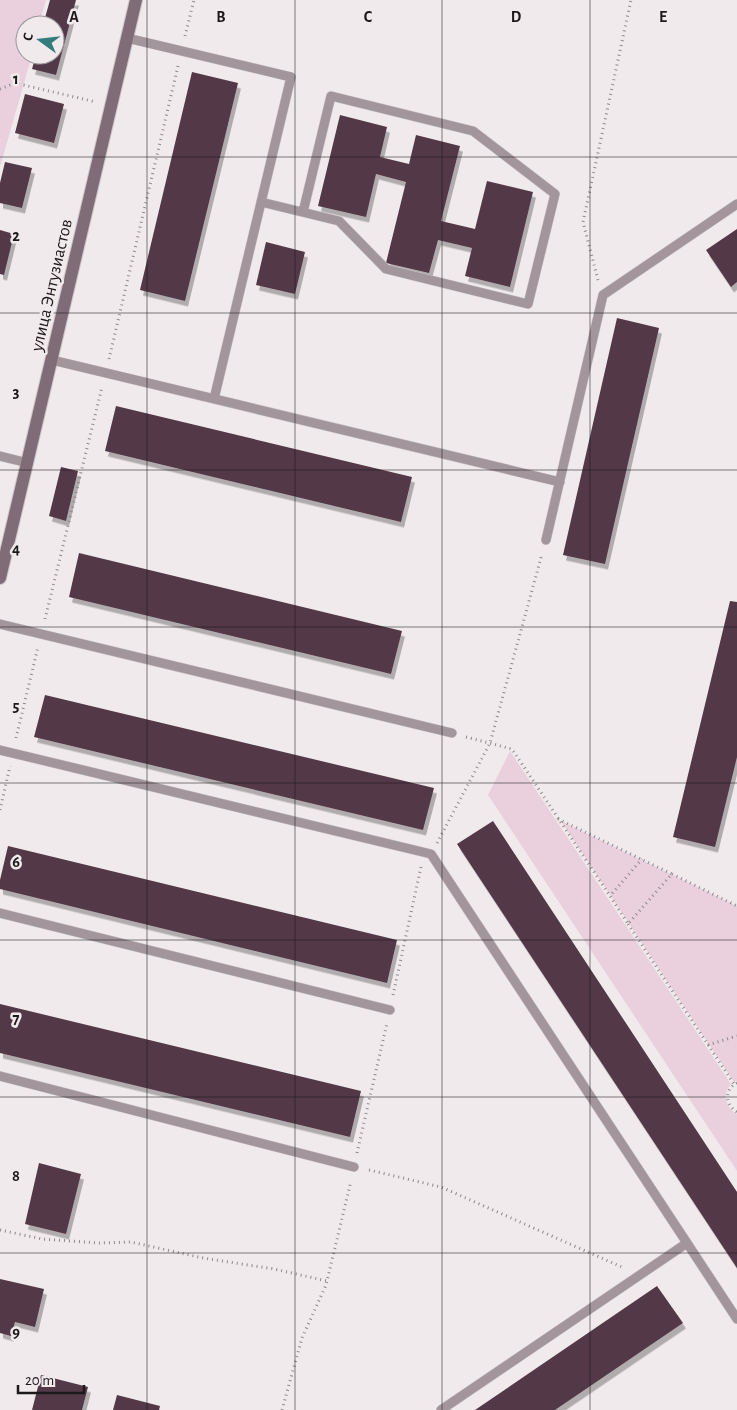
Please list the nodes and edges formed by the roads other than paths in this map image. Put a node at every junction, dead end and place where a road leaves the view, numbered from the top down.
1 (136, 0) edge
2 (127, 38) junction
3 (261, 202) junction
4 (737, 204) edge
5 (303, 212) junction
6 (52, 360) junction
7 (214, 399) junction
8 (0, 456) edge
9 (28, 463) junction
10 (560, 482) junction
11 (546, 540) road end
12 (0, 578) edge
13 (0, 624) edge
14 (452, 733) road end
15 (0, 750) edge
16 (0, 913) edge
17 (390, 1010) road end
18 (0, 1076) edge
19 (354, 1166) road end
20 (687, 1243) junction
21 (737, 1319) edge
22 (441, 1410) edge

1 - 2 main road, улица Энтузиастов
2 - 3 lane
2 - 6 main road, улица Энтузиастов
3 - 5 lane
3 - 7 lane
4 - 10 lane
5 - 5 lane
6 - 7 lane
6 - 9 main road, улица Энтузиастов
7 - 10 lane
8 - 9 lane
9 - 12 main road, улица Энтузиастов
10 - 11 lane
13 - 14 lane
15 - 20 lane
16 - 17 lane
18 - 19 lane
20 - 21 lane
20 - 22 lane

